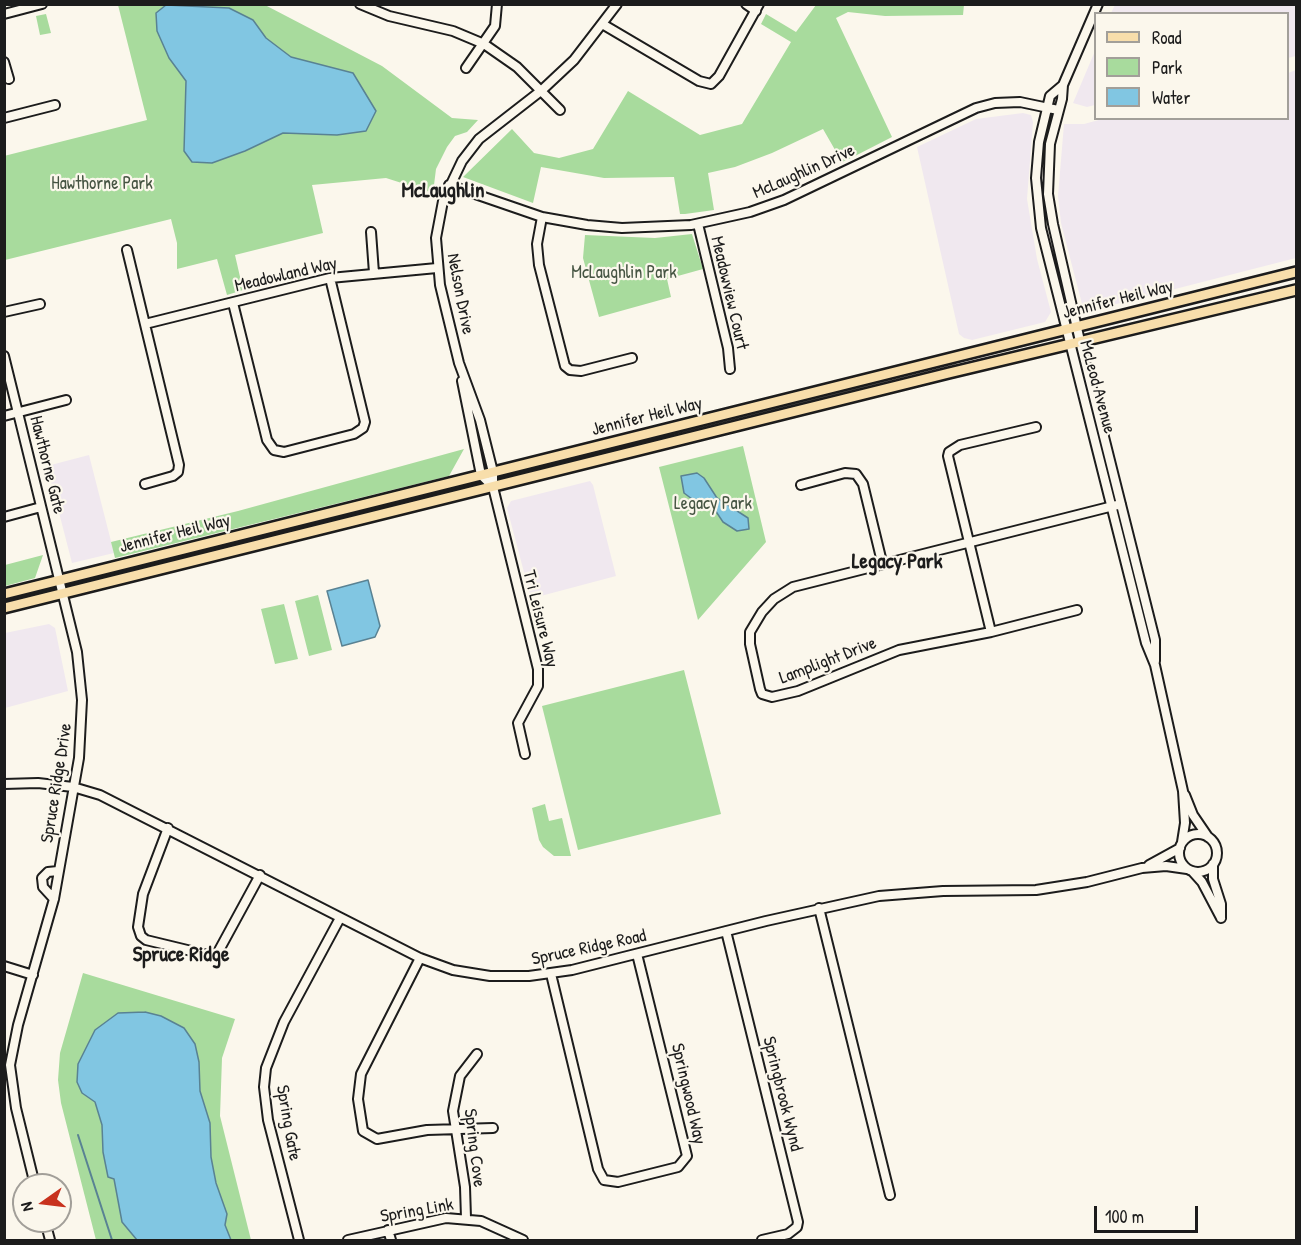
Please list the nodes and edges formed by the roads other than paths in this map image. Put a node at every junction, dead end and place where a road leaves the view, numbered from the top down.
1 (42, 4) edge
2 (360, 4) edge
3 (497, 4) edge
4 (617, 4) edge
5 (746, 4) edge
6 (373, 7) edge
7 (757, 8) edge
8 (1094, 13) edge
9 (4, 14) edge
10 (604, 24) junction
11 (484, 44) junction
12 (4, 62) edge
13 (466, 68) dead end
14 (9, 79) dead end
15 (1063, 85) junction
16 (542, 90) junction
17 (55, 105) dead end
18 (1047, 106) junction
19 (560, 110) dead end
20 (1058, 111) junction
21 (4, 117) edge
22 (449, 185) junction
23 (542, 217) junction
24 (698, 224) junction
25 (371, 232) dead end
26 (127, 250) dead end
27 (437, 268) junction
28 (1296, 272) edge
29 (374, 273) junction
30 (330, 278) junction
31 (1296, 290) edge
32 (233, 303) junction
33 (40, 304) dead end
34 (4, 312) edge
35 (145, 324) junction
36 (1078, 327) junction
37 (1065, 330) junction
38 (1076, 342) junction
39 (4, 356) edge
40 (632, 358) dead end
41 (459, 363) junction
42 (730, 369) dead end
43 (66, 400) dead end
44 (18, 413) junction
45 (4, 416) edge
46 (1035, 427) dead end
47 (493, 472) junction
48 (481, 476) junction
49 (145, 484) dead end
50 (801, 484) dead end
51 (493, 487) junction
52 (1121, 504) junction
53 (1112, 506) junction
54 (42, 507) junction
55 (4, 516) edge
56 (968, 541) junction
57 (882, 562) junction
58 (60, 580) junction
59 (4, 594) edge
60 (63, 594) junction
61 (4, 608) edge
62 (1077, 610) dead end
63 (991, 632) junction
64 (1155, 665) junction
65 (525, 754) dead end
66 (4, 784) edge
67 (73, 787) junction
68 (1183, 791) junction
69 (168, 828) junction
70 (1209, 838) junction
71 (1181, 845) junction
72 (1213, 864) junction
73 (1142, 868) junction
74 (1190, 870) junction
75 (58, 871) junction
76 (260, 875) junction
77 (54, 899) junction
78 (819, 908) junction
79 (340, 918) junction
80 (726, 931) junction
81 (638, 954) junction
82 (420, 958) junction
83 (4, 966) edge
84 (551, 974) junction
85 (33, 975) junction
86 (477, 1054) dead end
87 (454, 1128) junction
88 (493, 1128) dead end
89 (32, 1173) edge
90 (890, 1195) dead end
91 (466, 1218) junction
92 (388, 1230) junction
93 (299, 1240) edge
94 (348, 1240) edge
95 (391, 1240) edge
96 (523, 1240) edge
97 (762, 1240) edge

1 - 9 street
2 - 6 street
3 - 11 street
4 - 10 street, Nelson Drive
5 - 7 street
6 - 11 street
7 - 10 street
8 - 15 street, McLeod Avenue
10 - 16 street, Nelson Drive
11 - 13 street
11 - 16 street
12 - 14 street
15 - 18 street, McLeod Avenue
15 - 20 street, McLeod Avenue
16 - 19 street
16 - 22 street, Nelson Drive
17 - 21 street
18 - 20 street, McLaughlin Drive
18 - 24 street, McLaughlin Drive
18 - 37 street, McLeod Avenue
20 - 36 street, McLeod Avenue
22 - 23 street, McLaughlin Drive
22 - 27 street, Nelson Drive
23 - 24 street, McLaughlin Drive
23 - 40 street
24 - 42 street, Meadowview Court
25 - 29 street
26 - 35 street
27 - 29 street, Meadowland Way
27 - 41 street, Nelson Drive
28 - 36 main road, Jennifer Heil Way
29 - 30 street, Meadowland Way
30 - 32 street, Meadowland Way
30 - 32 street
31 - 38 main road, Jennifer Heil Way
32 - 35 street, Meadowland Way
33 - 34 street
35 - 49 street
36 - 37 main road, Jennifer Heil Way
36 - 38 street, McLeod Avenue
37 - 38 street, McLeod Avenue
37 - 47 main road, Jennifer Heil Way
38 - 51 main road, Jennifer Heil Way
38 - 52 street, McLeod Avenue
38 - 53 street, McLeod Avenue
39 - 44 street, Hawthorne Gate
41 - 47 street, Nelson Drive
41 - 48 street, Nelson Drive
43 - 44 street
44 - 45 street
44 - 54 street, Hawthorne Gate
46 - 56 street
47 - 48 main road, Jennifer Heil Way
47 - 51 street, Nelson Drive
48 - 51 street
48 - 58 main road, Jennifer Heil Way
50 - 57 street
51 - 60 main road, Jennifer Heil Way
51 - 65 street, Tri Leisure Way
52 - 53 street, Lamplight Drive
52 - 64 street, McLeod Avenue
53 - 56 street, Lamplight Drive
53 - 64 street, McLeod Avenue
54 - 55 street
54 - 58 street, Hawthorne Gate
56 - 57 street, Lamplight Drive
56 - 63 street
57 - 63 street, Lamplight Drive
58 - 59 main road, Jennifer Heil Way
58 - 60 street, Hawthorne Gate
60 - 61 main road, Jennifer Heil Way
60 - 67 street, Spruce Ridge Drive
62 - 63 street, Lamplight Drive
64 - 68 street, McLeod Avenue
66 - 67 street, Spruce Ridge Road
67 - 69 street, Spruce Ridge Road
67 - 75 street, Spruce Ridge Drive
68 - 70 street, McLeod Avenue
68 - 71 street, McLeod Avenue
69 - 76 street, Spruce Ridge Road
69 - 76 street
70 - 71 street
70 - 72 street
71 - 73 street, Spruce Ridge Road
71 - 74 street
72 - 74 street
72 - 74 street
73 - 74 street, Spruce Ridge Road
73 - 78 street, Spruce Ridge Road
75 - 77 street, Spruce Ridge Drive
75 - 77 street, Spruce Ridge Drive
76 - 79 street, Spruce Ridge Road
77 - 85 street, Spruce Ridge Drive
78 - 80 street, Spruce Ridge Road
78 - 90 street
79 - 82 street, Spruce Ridge Road
79 - 93 street, Spring Gate
80 - 81 street, Spruce Ridge Road
80 - 97 street, Springbrook Wynd
81 - 84 street, Spruce Ridge Road
81 - 84 street, Springwood Way
82 - 84 street, Spruce Ridge Road
82 - 87 street
83 - 85 street
85 - 89 street, Spruce Ridge Drive
86 - 87 street, Spring Cove
87 - 88 street
87 - 91 street, Spring Cove
91 - 92 street, Spring Link
91 - 96 street, Spring Link
92 - 94 street, Spring Link
92 - 95 street

